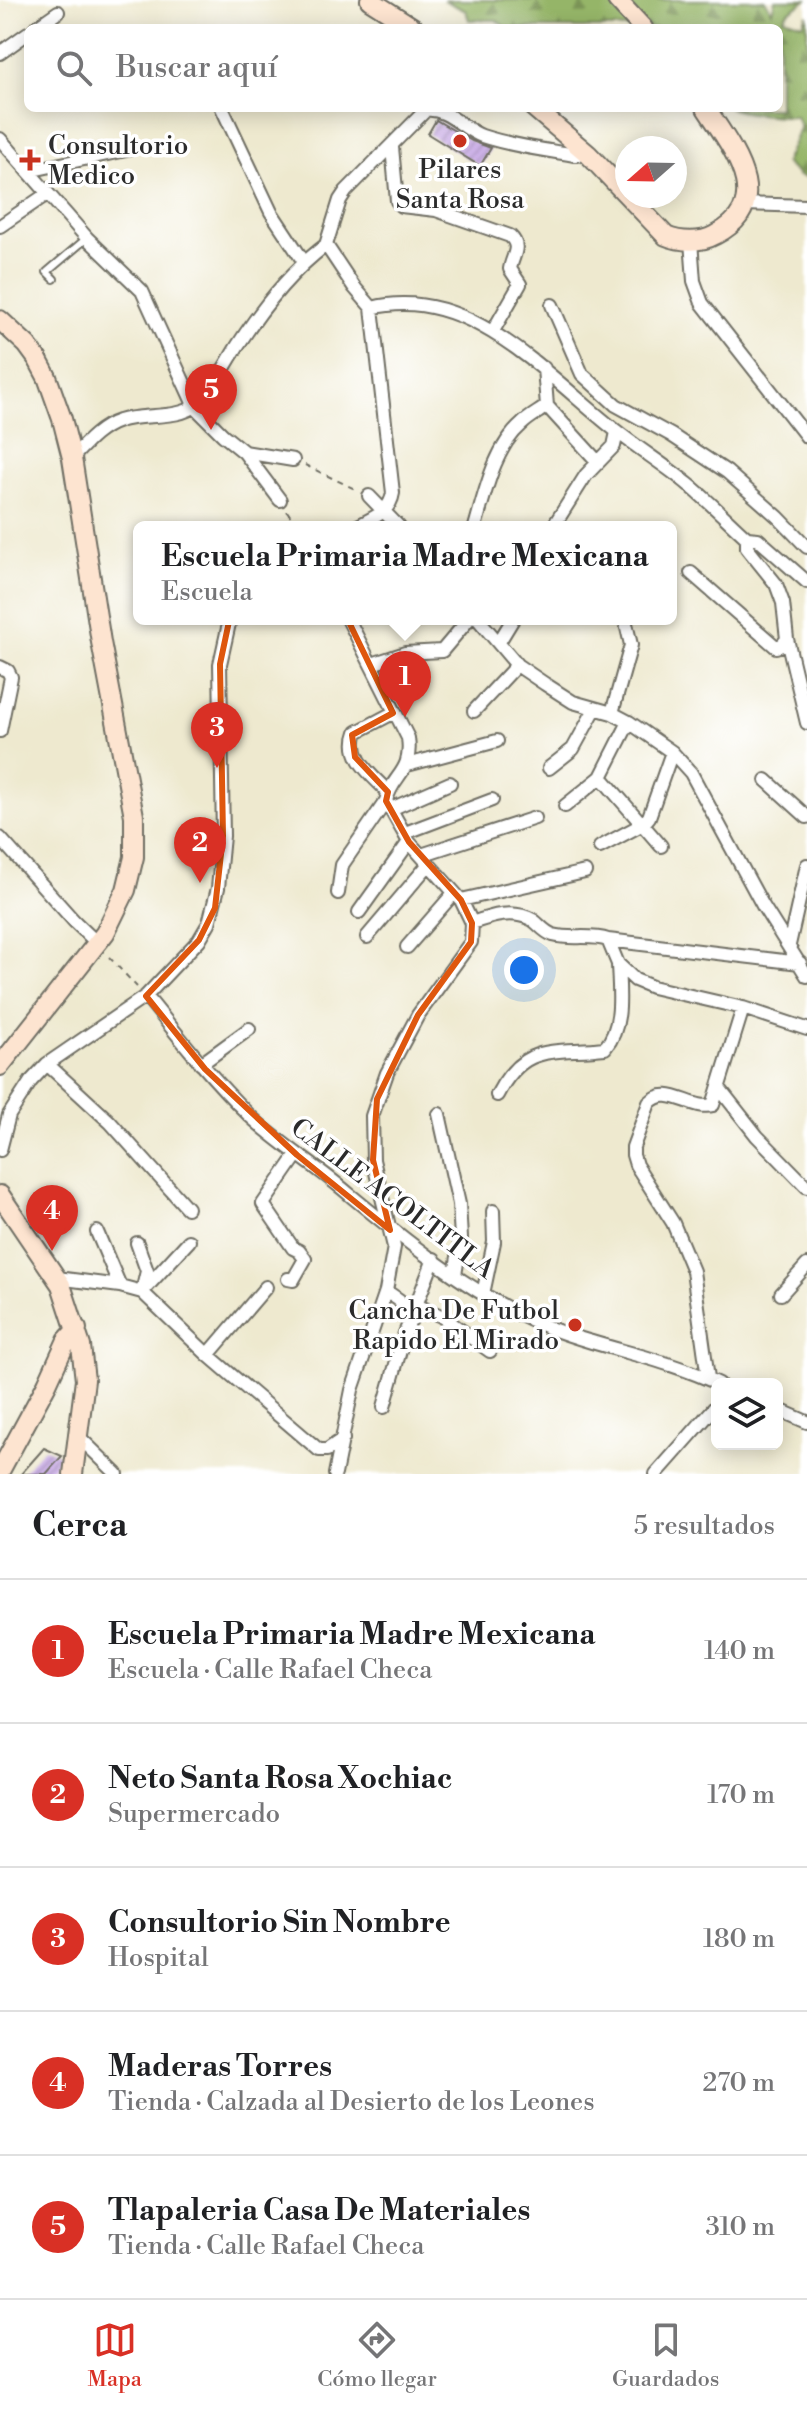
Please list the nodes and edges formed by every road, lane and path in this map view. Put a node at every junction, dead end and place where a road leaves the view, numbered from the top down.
1 (370, 0) edge
2 (617, 0) edge
3 (58, 12) dead end
4 (41, 24) edge
5 (408, 24) edge
6 (639, 24) edge
7 (24, 36) edge
8 (0, 53) edge
9 (224, 112) edge
10 (426, 112) edge
11 (438, 112) edge
12 (539, 112) edge
13 (709, 112) edge
14 (0, 139) edge
15 (392, 147) junction
16 (131, 149) dead end
17 (588, 154) junction
18 (28, 171) junction
19 (47, 194) junction
20 (745, 204) junction
21 (807, 206) edge
22 (0, 226) edge
23 (87, 238) junction
24 (691, 241) junction
25 (326, 245) junction
26 (304, 262) junction
27 (54, 279) dead end
28 (552, 305) dead end
29 (372, 308) junction
30 (0, 320) edge
31 (493, 331) junction
32 (544, 368) junction
33 (547, 406) junction
34 (195, 407) junction
35 (617, 432) junction
36 (807, 437) edge
37 (244, 452) junction
38 (72, 458) junction
39 (293, 460) joint
40 (598, 462) junction
41 (369, 496) joint
42 (280, 500) joint
43 (383, 512) junction
44 (294, 521) edge
45 (367, 521) edge
46 (393, 521) edge
47 (477, 521) edge
48 (557, 521) edge
49 (747, 538) junction
50 (807, 547) edge
51 (691, 573) dead end
52 (807, 582) edge
53 (229, 625) edge
54 (351, 625) edge
55 (464, 625) edge
56 (483, 625) edge
57 (509, 625) edge
58 (626, 625) edge
59 (787, 639) junction
60 (499, 642) junction
61 (372, 664) junction
62 (517, 665) junction
63 (0, 667) edge
64 (595, 709) junction
65 (474, 711) dead end
66 (393, 713) junction
67 (612, 713) junction
68 (629, 722) junction
69 (807, 723) edge
70 (0, 731) edge
71 (497, 741) dead end
72 (672, 752) junction
73 (407, 765) junction
74 (549, 768) dead end
75 (601, 777) junction
76 (766, 780) dead end
77 (450, 783) dead end
78 (492, 800) dead end
79 (389, 801) junction
80 (565, 806) dead end
81 (807, 817) edge
82 (535, 818) dead end
83 (643, 824) junction
84 (0, 838) edge
85 (407, 838) junction
86 (661, 846) dead end
87 (600, 847) dead end
88 (425, 860) junction
89 (807, 865) edge
90 (585, 872) dead end
91 (338, 893) dead end
92 (458, 897) junction
93 (359, 912) dead end
94 (472, 923) junction
95 (367, 937) dead end
96 (608, 940) junction
97 (98, 944) junction
98 (789, 945) junction
99 (407, 947) dead end
100 (800, 963) junction
101 (618, 964) junction
102 (807, 976) edge
103 (146, 996) junction
104 (743, 1008) junction
105 (249, 1029) dead end
106 (807, 1029) edge
107 (47, 1064) junction
108 (201, 1064) junction
109 (0, 1066) edge
110 (720, 1089) junction
111 (497, 1095) dead end
112 (439, 1114) dead end
113 (0, 1150) edge
114 (297, 1155) junction
115 (807, 1187) edge
116 (0, 1195) edge
117 (187, 1208) dead end
118 (493, 1211) dead end
119 (390, 1230) junction
120 (97, 1232) dead end
121 (189, 1241) dead end
122 (137, 1243) dead end
123 (434, 1259) junction
124 (807, 1265) edge
125 (455, 1275) junction
126 (57, 1278) junction
127 (288, 1279) dead end
128 (120, 1286) junction
129 (266, 1287) dead end
130 (386, 1291) junction
131 (142, 1292) junction
132 (483, 1294) junction
133 (781, 1294) dead end
134 (416, 1305) junction
135 (411, 1320) junction
136 (77, 1329) junction
137 (490, 1351) dead end
138 (208, 1355) junction
139 (713, 1378) edge
140 (711, 1380) edge
141 (384, 1407) dead end
142 (711, 1412) edge
143 (783, 1412) edge
144 (807, 1422) edge
145 (77, 1435) junction
146 (343, 1439) junction
147 (6, 1444) edge
148 (0, 1471) edge
149 (73, 1474) edge
150 (117, 1474) edge
151 (335, 1474) edge
152 (656, 1474) edge

1 - 5 street
2 - 6 street
3 - 4 street
7 - 8 street
9 - 26 street
10 - 15 street
11 - 17 street
12 - 17 street
13 - 20 street
14 - 18 street
15 - 25 street
15 - 31 street
16 - 18 street
17 - 24 street
18 - 19 street
19 - 22 street
19 - 23 street
20 - 21 street
20 - 24 street
23 - 27 lane
23 - 34 street
24 - 36 street
25 - 26 street
25 - 29 street
26 - 34 street
28 - 50 street
29 - 31 street
29 - 43 street
30 - 38 street
31 - 32 street
32 - 33 street
32 - 35 street
33 - 40 street
33 - 47 street
34 - 37 street
34 - 38 street
35 - 40 street
35 - 49 street
37 - 39 street
37 - 42 street
38 - 97 street
39 - 41 path
40 - 48 street
41 - 43 street
42 - 44 path
43 - 45 street
43 - 46 street
49 - 52 street
49 - 59 street
51 - 59 street
53 - 103 street
54 - 61 street
55 - 61 street
56 - 60 street
57 - 60 street
58 - 67 street
59 - 69 street
60 - 62 street
61 - 66 street
62 - 64 street
62 - 65 street
63 - 70 street
64 - 67 street
64 - 74 street
66 - 73 street
66 - 79 street
67 - 68 street
68 - 72 street
68 - 75 street
71 - 73 street
72 - 83 street
72 - 98 street
73 - 79 street
75 - 80 street
75 - 83 street
76 - 81 street
77 - 79 street
78 - 85 street
79 - 85 street
79 - 91 street
82 - 88 street
83 - 86 street
83 - 87 street
84 - 97 street
85 - 88 street
85 - 93 street
88 - 92 street
88 - 95 street
89 - 98 street
90 - 92 street
92 - 94 street
92 - 99 street
94 - 96 street
94 - 119 street
96 - 100 street
96 - 101 street
97 - 103 path
97 - 109 street
98 - 100 street
100 - 102 street
101 - 104 street
101 - 111 street
103 - 107 street
103 - 108 street, CALLE ACOLTITLA
104 - 106 street
104 - 110 street
105 - 108 street
107 - 113 street
107 - 117 street
108 - 114 street, CALLE ACOLTITLA
110 - 115 street
110 - 139 street
112 - 125 street
114 - 119 street, CALLE ACOLTITLA
114 - 127 street
116 - 126 street
118 - 132 street
119 - 123 street, CALLE ACOLTITLA
119 - 130 street
120 - 128 street
121 - 131 street
122 - 131 street
123 - 125 street, CALLE ACOLTITLA
123 - 134 street
124 - 133 street
125 - 132 street, CALLE ACOLTITLA
126 - 128 street
126 - 136 street
128 - 131 street
129 - 138 street
130 - 135 street
130 - 146 street
131 - 138 street
132 - 140 street, CALLE ACOLTITLA
134 - 135 street
134 - 137 street
135 - 141 street
136 - 145 street
136 - 147 street
138 - 146 street
142 - 152 street
143 - 144 street
145 - 149 street
145 - 150 street
146 - 151 street
147 - 148 street

